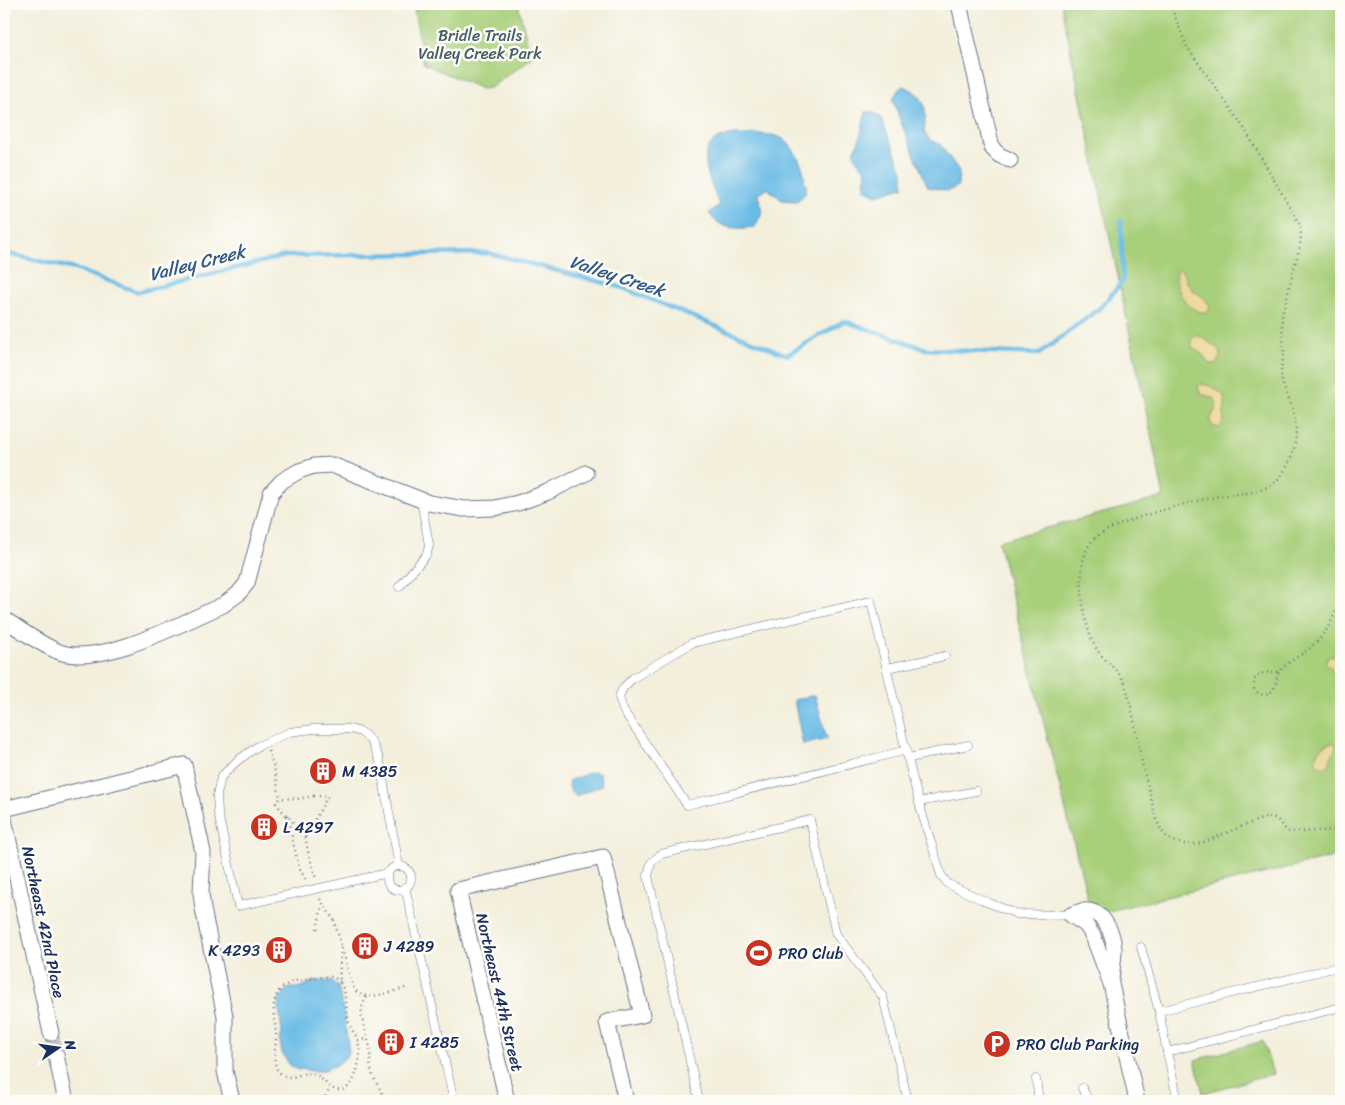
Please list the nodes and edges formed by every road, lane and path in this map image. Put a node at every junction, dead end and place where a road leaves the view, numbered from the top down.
1 (959, 4) edge
2 (1170, 4) edge
3 (1010, 160) dead end
4 (586, 473) dead end
5 (421, 500) junction
6 (400, 587) dead end
7 (1341, 601) edge
8 (4, 619) edge
9 (945, 656) dead end
10 (887, 668) junction
11 (1278, 672) junction
12 (264, 744) junction
13 (968, 745) dead end
14 (908, 754) junction
15 (976, 791) dead end
16 (280, 798) junction
17 (919, 802) junction
18 (4, 809) edge
19 (287, 816) junction
20 (4, 818) edge
21 (1341, 830) edge
22 (305, 837) junction
23 (399, 866) junction
24 (388, 873) junction
25 (405, 887) junction
26 (315, 889) junction
27 (322, 904) junction
28 (1072, 915) joint
29 (317, 929) dead end
30 (341, 946) junction
31 (1141, 947) dead end
32 (1341, 966) edge
33 (340, 982) junction
34 (409, 986) dead end
35 (367, 997) junction
36 (1341, 1007) edge
37 (1159, 1011) junction
38 (51, 1033) tunnel mouth
39 (367, 1039) junction
40 (358, 1040) junction
41 (1167, 1052) junction
42 (56, 1055) tunnel mouth
43 (1036, 1079) dead end
44 (330, 1088) junction
45 (1082, 1088) dead end
46 (66, 1101) edge
47 (232, 1101) edge
48 (324, 1101) edge
49 (384, 1101) edge
50 (454, 1101) edge
51 (506, 1101) edge
52 (626, 1101) edge
53 (699, 1101) edge
54 (908, 1101) edge
55 (1039, 1101) edge
56 (1089, 1101) edge
57 (1137, 1101) edge
58 (1178, 1101) edge

1 - 3 street
2 - 21 path
4 - 5 street
5 - 6 lane
5 - 8 street
7 - 11 path
9 - 10 lane
10 - 14 lane
10 - 14 lane
11 - 11 path
12 - 16 path
12 - 23 lane
12 - 26 lane
13 - 14 lane
14 - 17 lane
15 - 17 lane
16 - 19 path
16 - 22 path
17 - 28 lane
18 - 47 street
19 - 22 path
19 - 26 path
20 - 38 street, Northeast 42nd Place
22 - 26 path
23 - 24 lane
23 - 25 lane
24 - 25 lane
24 - 26 lane
25 - 50 lane
26 - 27 path
27 - 29 path
27 - 30 path
28 - 57 street
30 - 33 path
30 - 35 path
31 - 37 lane
32 - 37 lane
33 - 40 path
33 - 44 path
34 - 35 path
35 - 39 path
36 - 41 lane
37 - 41 lane
39 - 40 path
39 - 49 path
40 - 44 path
41 - 58 lane
42 - 46 street
43 - 55 lane
44 - 48 path
45 - 56 lane
51 - 52 street, Northeast 44th Street
53 - 54 lane

